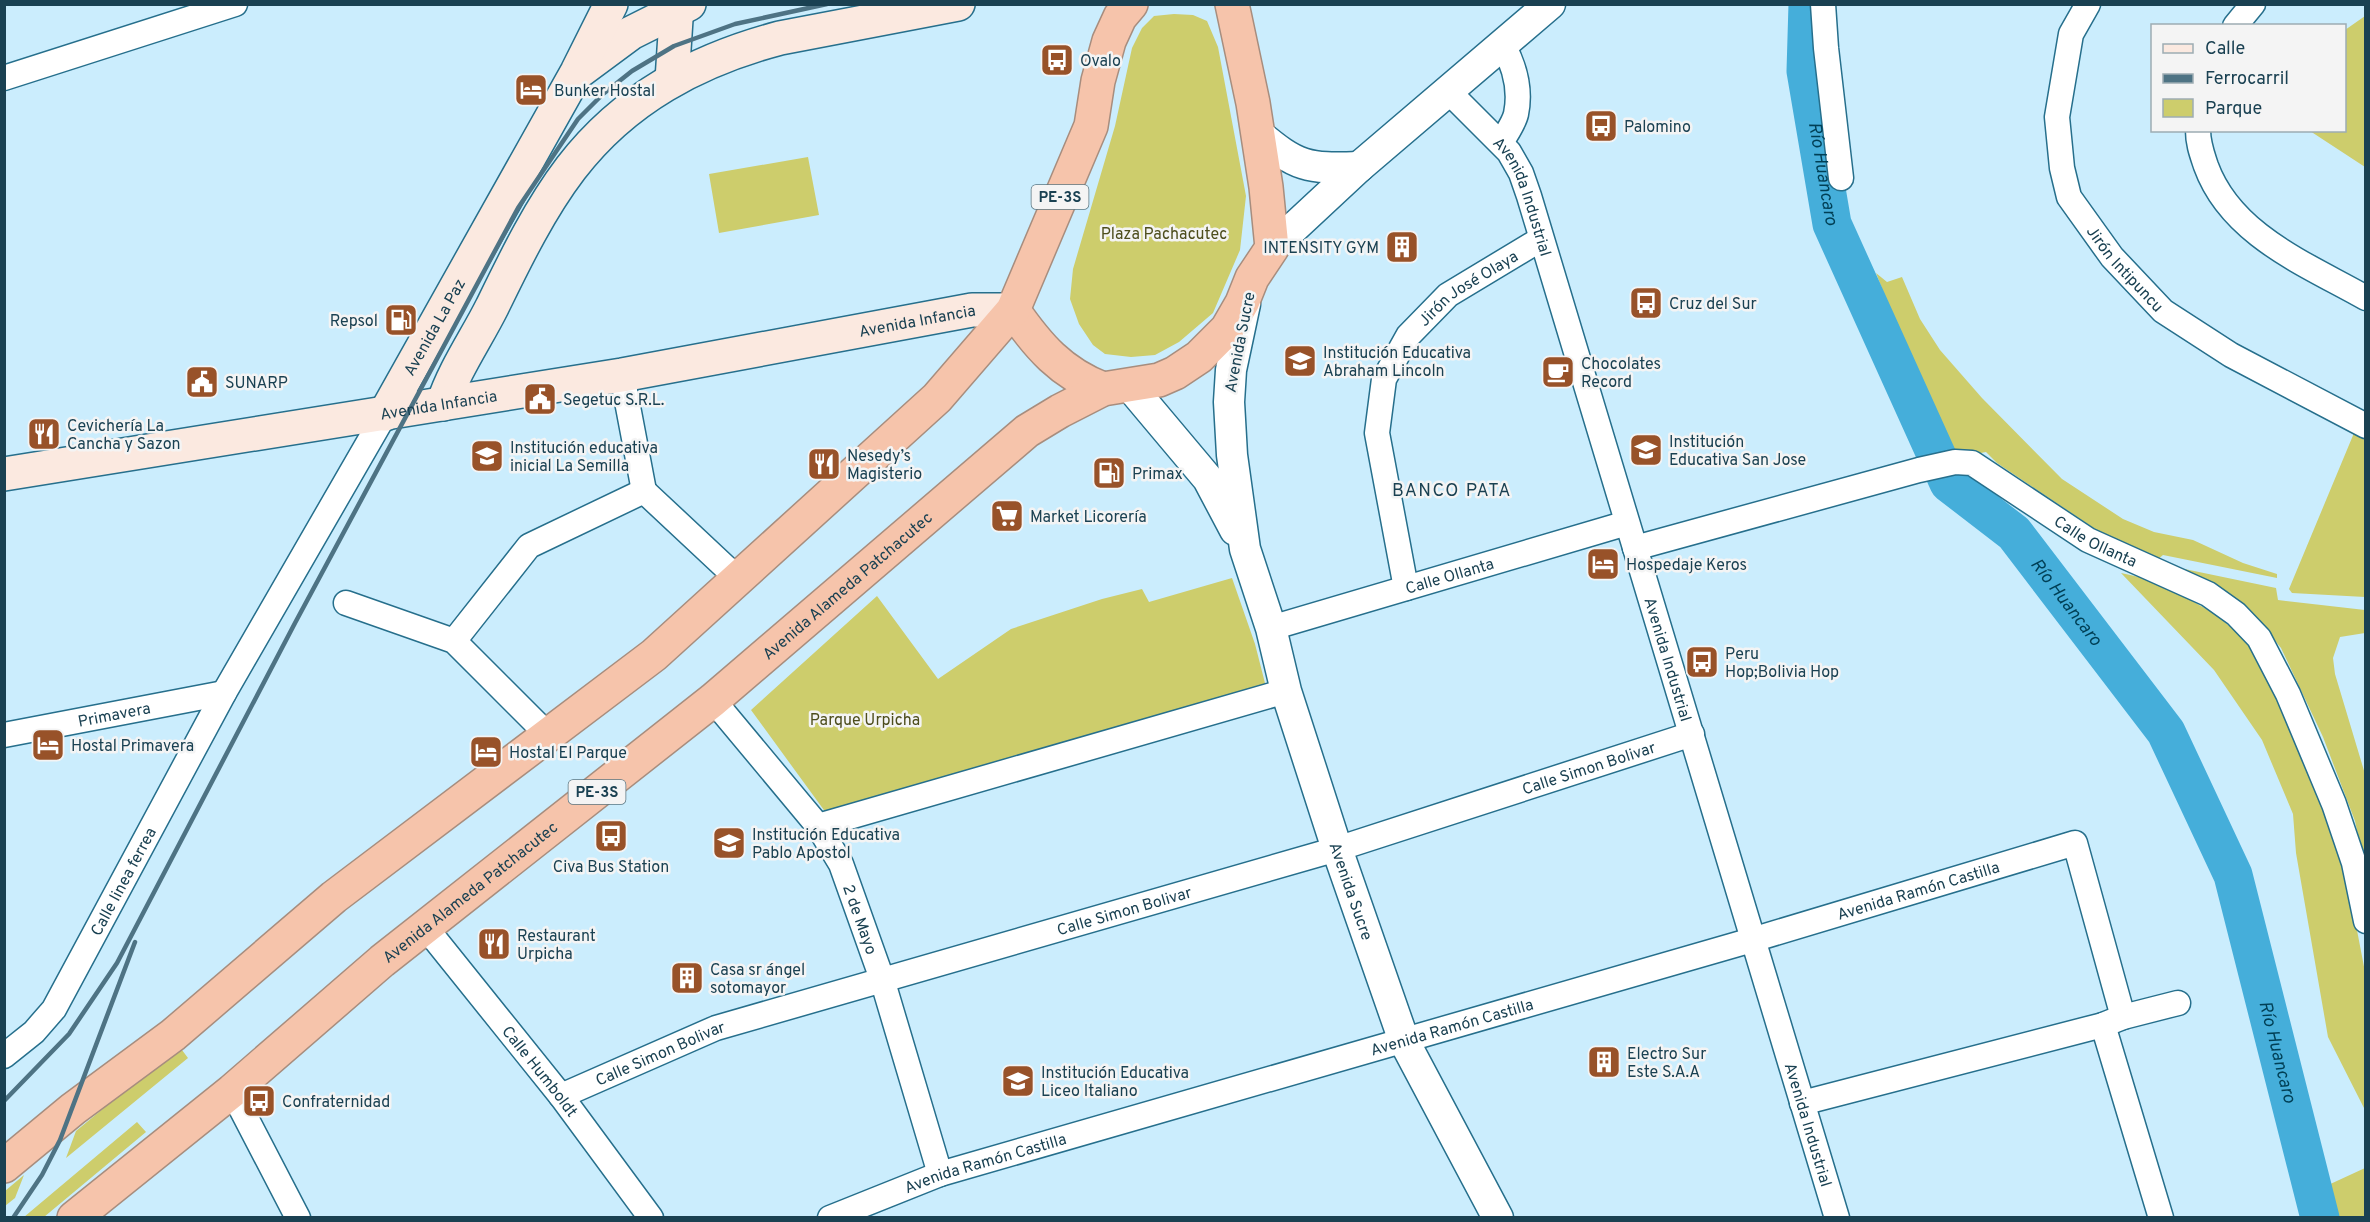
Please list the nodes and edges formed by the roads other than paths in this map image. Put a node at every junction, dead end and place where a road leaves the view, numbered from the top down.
1 (235, 4) edge
2 (611, 4) edge
3 (958, 4) edge
4 (1104, 4) edge
5 (1131, 4) edge
6 (1213, 4) edge
7 (1232, 4) edge
8 (1550, 4) edge
9 (1823, 4) edge
10 (2088, 4) edge
11 (2253, 4) edge
12 (681, 6) edge
13 (2237, 24) edge
14 (1503, 45) junction
15 (577, 72) junction
16 (4, 78) edge
17 (672, 80) junction
18 (1098, 81) junction
19 (1447, 90) junction
20 (1255, 118) junction
21 (2198, 132) edge
22 (1501, 143) junction
23 (1359, 167) junction
24 (1841, 178) dead end
25 (1541, 238) junction
26 (1272, 248) junction
27 (1252, 278) junction
28 (2366, 298) edge
29 (1012, 310) junction
30 (622, 375) junction
31 (1116, 387) junction
32 (443, 404) junction
33 (385, 414) junction
34 (2366, 426) edge
35 (4, 474) edge
36 (644, 491) junction
37 (1628, 523) junction
38 (1635, 548) junction
39 (1245, 549) junction
40 (738, 579) junction
41 (1406, 588) junction
42 (346, 603) dead end
43 (1271, 628) junction
44 (454, 641) junction
45 (1286, 691) junction
46 (224, 693) junction
47 (713, 700) junction
48 (547, 734) junction
49 (1692, 734) junction
50 (4, 735) edge
51 (818, 826) junction
52 (1337, 849) junction
53 (2366, 921) edge
54 (426, 928) junction
55 (1752, 939) junction
56 (882, 980) junction
57 (2178, 1003) dead end
58 (2113, 1021) junction
59 (1404, 1041) junction
60 (4, 1056) edge
61 (232, 1091) junction
62 (561, 1096) junction
63 (1802, 1103) junction
64 (4, 1166) edge
65 (940, 1174) junction
66 (1829, 1214) edge
67 (291, 1215) edge
68 (74, 1218) edge
69 (651, 1218) edge
70 (831, 1218) edge
71 (1498, 1218) edge
72 (2161, 1218) edge

1 - 16 street
2 - 15 main road
3 - 17 main road
4 - 18 highway, PE-3S
5 - 18 highway
6 - 20 highway
7 - 20 highway
8 - 14 street
9 - 24 street
10 - 34 street, Jirón Intipuncu
11 - 13 street
12 - 15 main road, Avenida La Paz
12 - 17 main road
14 - 19 street
14 - 22 street
15 - 33 main road, Avenida La Paz
17 - 32 main road
18 - 29 highway, PE-3S
19 - 22 street, Avenida Industrial
19 - 23 street
20 - 23 street
20 - 26 highway
21 - 28 street
22 - 25 street, Avenida Industrial
23 - 26 street
25 - 37 street, Avenida Industrial
25 - 41 street, Jirón José Olaya
26 - 27 highway, PE-3S
27 - 31 highway, PE-3S
27 - 39 street, Avenida Sucre
29 - 30 main road, Avenida Infancia
29 - 31 highway
29 - 40 highway, PE-3S
30 - 32 main road, Avenida Infancia
30 - 36 street
31 - 39 street, Avenida Sucre
31 - 47 highway, Avenida Alameda Patchacutec / PE-3S
32 - 33 main road, Avenida Infancia
33 - 35 main road, Avenida Infancia
33 - 46 street, Avenida La Paz
36 - 40 street
36 - 44 street
37 - 38 street, Avenida Industrial
37 - 41 street, Calle Ollanta
38 - 49 street, Avenida Industrial
38 - 53 street, Calle Ollanta
39 - 43 street, Avenida Sucre
40 - 48 highway, PE-3S
41 - 43 street, Calle Ollanta
42 - 44 street
43 - 45 street, Avenida Sucre
44 - 48 street
45 - 51 street
45 - 52 street, Avenida Sucre
46 - 50 street, Primavera
46 - 60 street, Calle linea ferrea
47 - 51 street, 2 de Mayo
47 - 54 highway, Avenida Alameda Patchacutec / PE-3S
48 - 64 highway, PE-3S
49 - 52 street, Calle Simon Bolivar
49 - 55 street, Avenida Industrial
51 - 56 street, 2 de Mayo
52 - 56 street, Calle Simon Bolivar
52 - 59 street, Avenida Sucre
54 - 61 highway, Avenida Alameda Patchacutec / PE-3S
54 - 62 street, Calle Humboldt
55 - 58 street, Avenida Ramón Castilla
55 - 59 street, Avenida Ramón Castilla
55 - 63 street, Avenida Industrial
56 - 62 street, Calle Simon Bolivar
56 - 65 street, 2 de Mayo
57 - 58 street
58 - 63 street
58 - 72 street
59 - 65 street, Avenida Ramón Castilla
59 - 71 street, Avenida Sucre
61 - 67 street
61 - 68 highway, Avenida Alameda Patchacutec / PE-3S
62 - 69 street, Calle Humboldt
63 - 66 street, Avenida Industrial
65 - 70 street, Avenida Ramón Castilla

